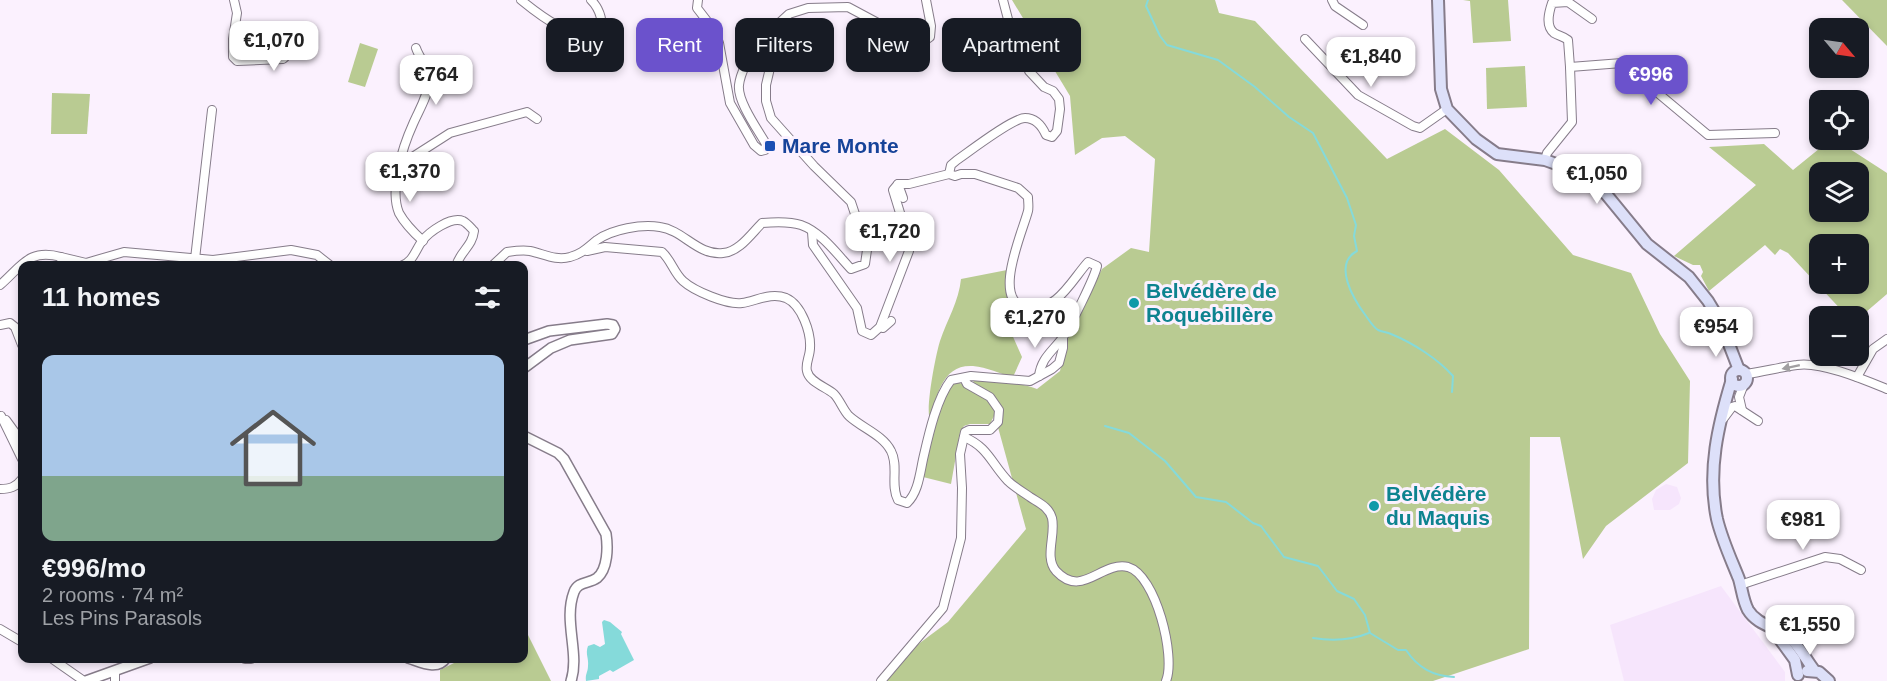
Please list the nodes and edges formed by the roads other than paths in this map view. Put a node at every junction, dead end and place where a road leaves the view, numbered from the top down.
1 (234, 0) edge
2 (521, 0) edge
3 (591, 0) edge
4 (698, 0) edge
5 (926, 0) edge
6 (1003, 0) edge
7 (1332, 0) edge
8 (1438, 0) edge
9 (785, 18) edge
10 (1592, 19) dead end
11 (1363, 25) dead end
12 (1305, 39) dead end
13 (233, 40) junction
14 (416, 48) dead end
15 (1570, 67) junction
16 (744, 72) edge
17 (769, 72) edge
18 (1447, 109) junction
19 (212, 110) dead end
20 (537, 119) dead end
21 (1775, 133) dead end
22 (1545, 160) junction
23 (400, 165) junction
24 (949, 174) junction
25 (898, 184) junction
26 (907, 192) junction
27 (812, 232) junction
28 (423, 241) junction
29 (585, 251) junction
30 (195, 259) junction
31 (27, 261) edge
32 (61, 261) edge
33 (93, 261) edge
34 (325, 261) edge
35 (409, 261) edge
36 (458, 261) edge
37 (497, 261) edge
38 (18, 268) edge
39 (0, 285) edge
40 (891, 321) dead end
41 (0, 325) edge
42 (880, 327) junction
43 (18, 335) edge
44 (1063, 337) junction
45 (528, 339) edge
46 (1887, 339) edge
47 (528, 365) edge
48 (1039, 376) junction
49 (1857, 376) junction
50 (964, 378) junction
51 (1739, 378) junction
52 (1887, 389) edge
53 (1742, 411) junction
54 (0, 416) edge
55 (1758, 421) dead end
56 (1719, 424) junction
57 (18, 436) edge
58 (964, 437) junction
59 (528, 438) edge
60 (18, 451) edge
61 (18, 485) edge
62 (0, 489) edge
63 (1861, 570) dead end
64 (1740, 585) junction
65 (1770, 628) junction
66 (0, 629) edge
67 (18, 640) edge
68 (58, 663) edge
69 (140, 663) edge
70 (425, 663) edge
71 (443, 663) edge
72 (1814, 670) junction
73 (115, 676) edge
74 (1796, 678) edge
75 (85, 681) edge
76 (571, 681) edge
77 (881, 681) edge
78 (1166, 681) edge
79 (1829, 681) edge

1 - 13 street
2 - 3 street
4 - 16 street
5 - 9 street
6 - 24 street
7 - 11 street
8 - 18 main road
10 - 15 street
12 - 18 street
13 - 13 street
14 - 23 street
15 - 21 street
15 - 22 street
17 - 27 street
18 - 22 main road
19 - 30 street
20 - 23 street
22 - 51 main road
23 - 28 street
24 - 26 street
24 - 44 street
25 - 26 street
25 - 26 street
25 - 42 street
27 - 29 street
27 - 42 street
28 - 35 street
28 - 36 street
29 - 37 street
29 - 50 street
30 - 33 street
30 - 34 street
31 - 32 street
38 - 39 street
40 - 42 street
41 - 43 street
44 - 48 street
44 - 48 street
45 - 47 street
46 - 49 street
48 - 50 street
49 -> 51 street
49 - 52 street
50 - 58 street
51 - 53 street
51 - 56 main road
53 - 55 street
53 - 56 street
54 - 57 street
54 - 60 street
56 - 64 main road
58 - 77 street
58 - 78 street
59 - 76 street
61 - 62 street
63 - 64 street
64 - 65 main road
65 - 72 main road
65 - 74 main road
66 - 67 street
68 - 75 street
69 - 73 street
70 - 71 street
72 - 74 main road
72 - 79 main road
73 - 75 street

